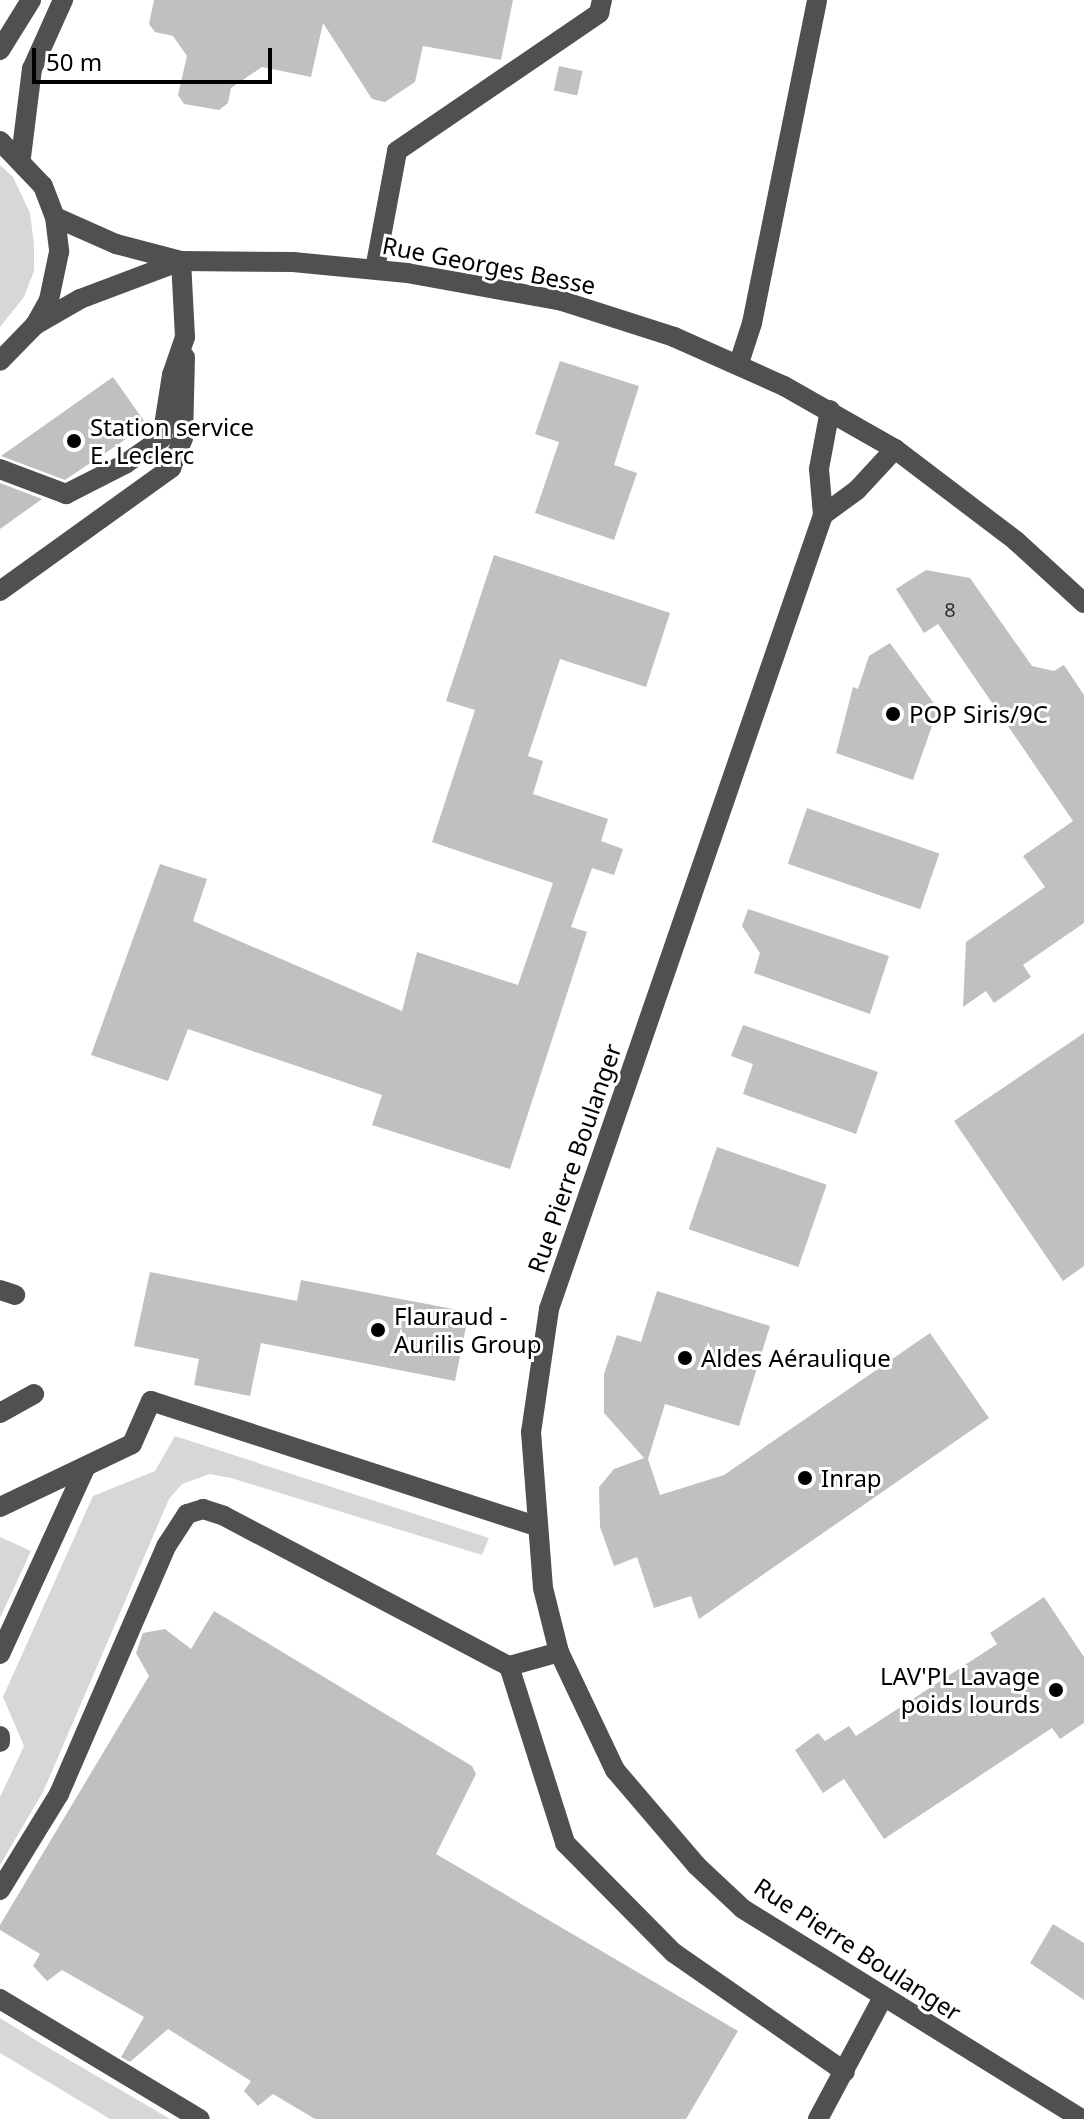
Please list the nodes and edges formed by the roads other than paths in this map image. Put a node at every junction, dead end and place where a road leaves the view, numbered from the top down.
1 (31, 0) edge
2 (63, 0) edge
3 (602, 0) edge
4 (817, 0) edge
5 (0, 50) edge
6 (0, 141) edge
7 (21, 157) junction
8 (55, 217) junction
9 (181, 261) junction
10 (375, 269) junction
11 (35, 325) junction
12 (185, 337) junction
13 (0, 361) edge
14 (739, 363) junction
15 (830, 410) junction
16 (895, 449) junction
17 (0, 469) edge
18 (823, 515) junction
19 (0, 591) edge
20 (1084, 603) edge
21 (34, 1394) dead end
22 (0, 1413) edge
23 (85, 1468) junction
24 (0, 1507) edge
25 (535, 1526) junction
26 (559, 1652) junction
27 (0, 1654) edge
28 (509, 1666) junction
29 (0, 1736) edge
30 (0, 1742) edge
31 (0, 1890) edge
32 (0, 1999) edge
33 (882, 1999) junction
34 (845, 2072) junction
35 (200, 2119) edge
36 (818, 2119) edge
37 (1082, 2119) edge

1 - 5 street
2 - 7 street
3 - 10 street
4 - 14 street
6 - 7 street
7 - 8 street
8 - 9 street, Rue Georges Besse
8 - 11 street
9 - 10 street, Rue Georges Besse
9 - 11 street, Rue Georges Besse
9 - 12 street
10 - 14 street, Rue Georges Besse
11 - 13 street
12 - 17 street
12 - 19 street
14 - 15 street, Rue Georges Besse
15 - 16 street, Rue Georges Besse
15 - 18 street, Rue Pierre Boulanger
16 - 18 street
16 - 20 street, Rue Georges Besse
18 - 25 street, Rue Pierre Boulanger
21 - 22 street
23 - 24 street
23 - 25 street
23 - 27 street
25 - 26 street, Rue Pierre Boulanger
26 - 28 street
26 - 33 street, Rue Pierre Boulanger
28 - 31 street
28 - 34 street
29 - 30 street
32 - 35 street
33 - 34 street
33 - 37 street, Rue Pierre Boulanger
34 - 36 street

